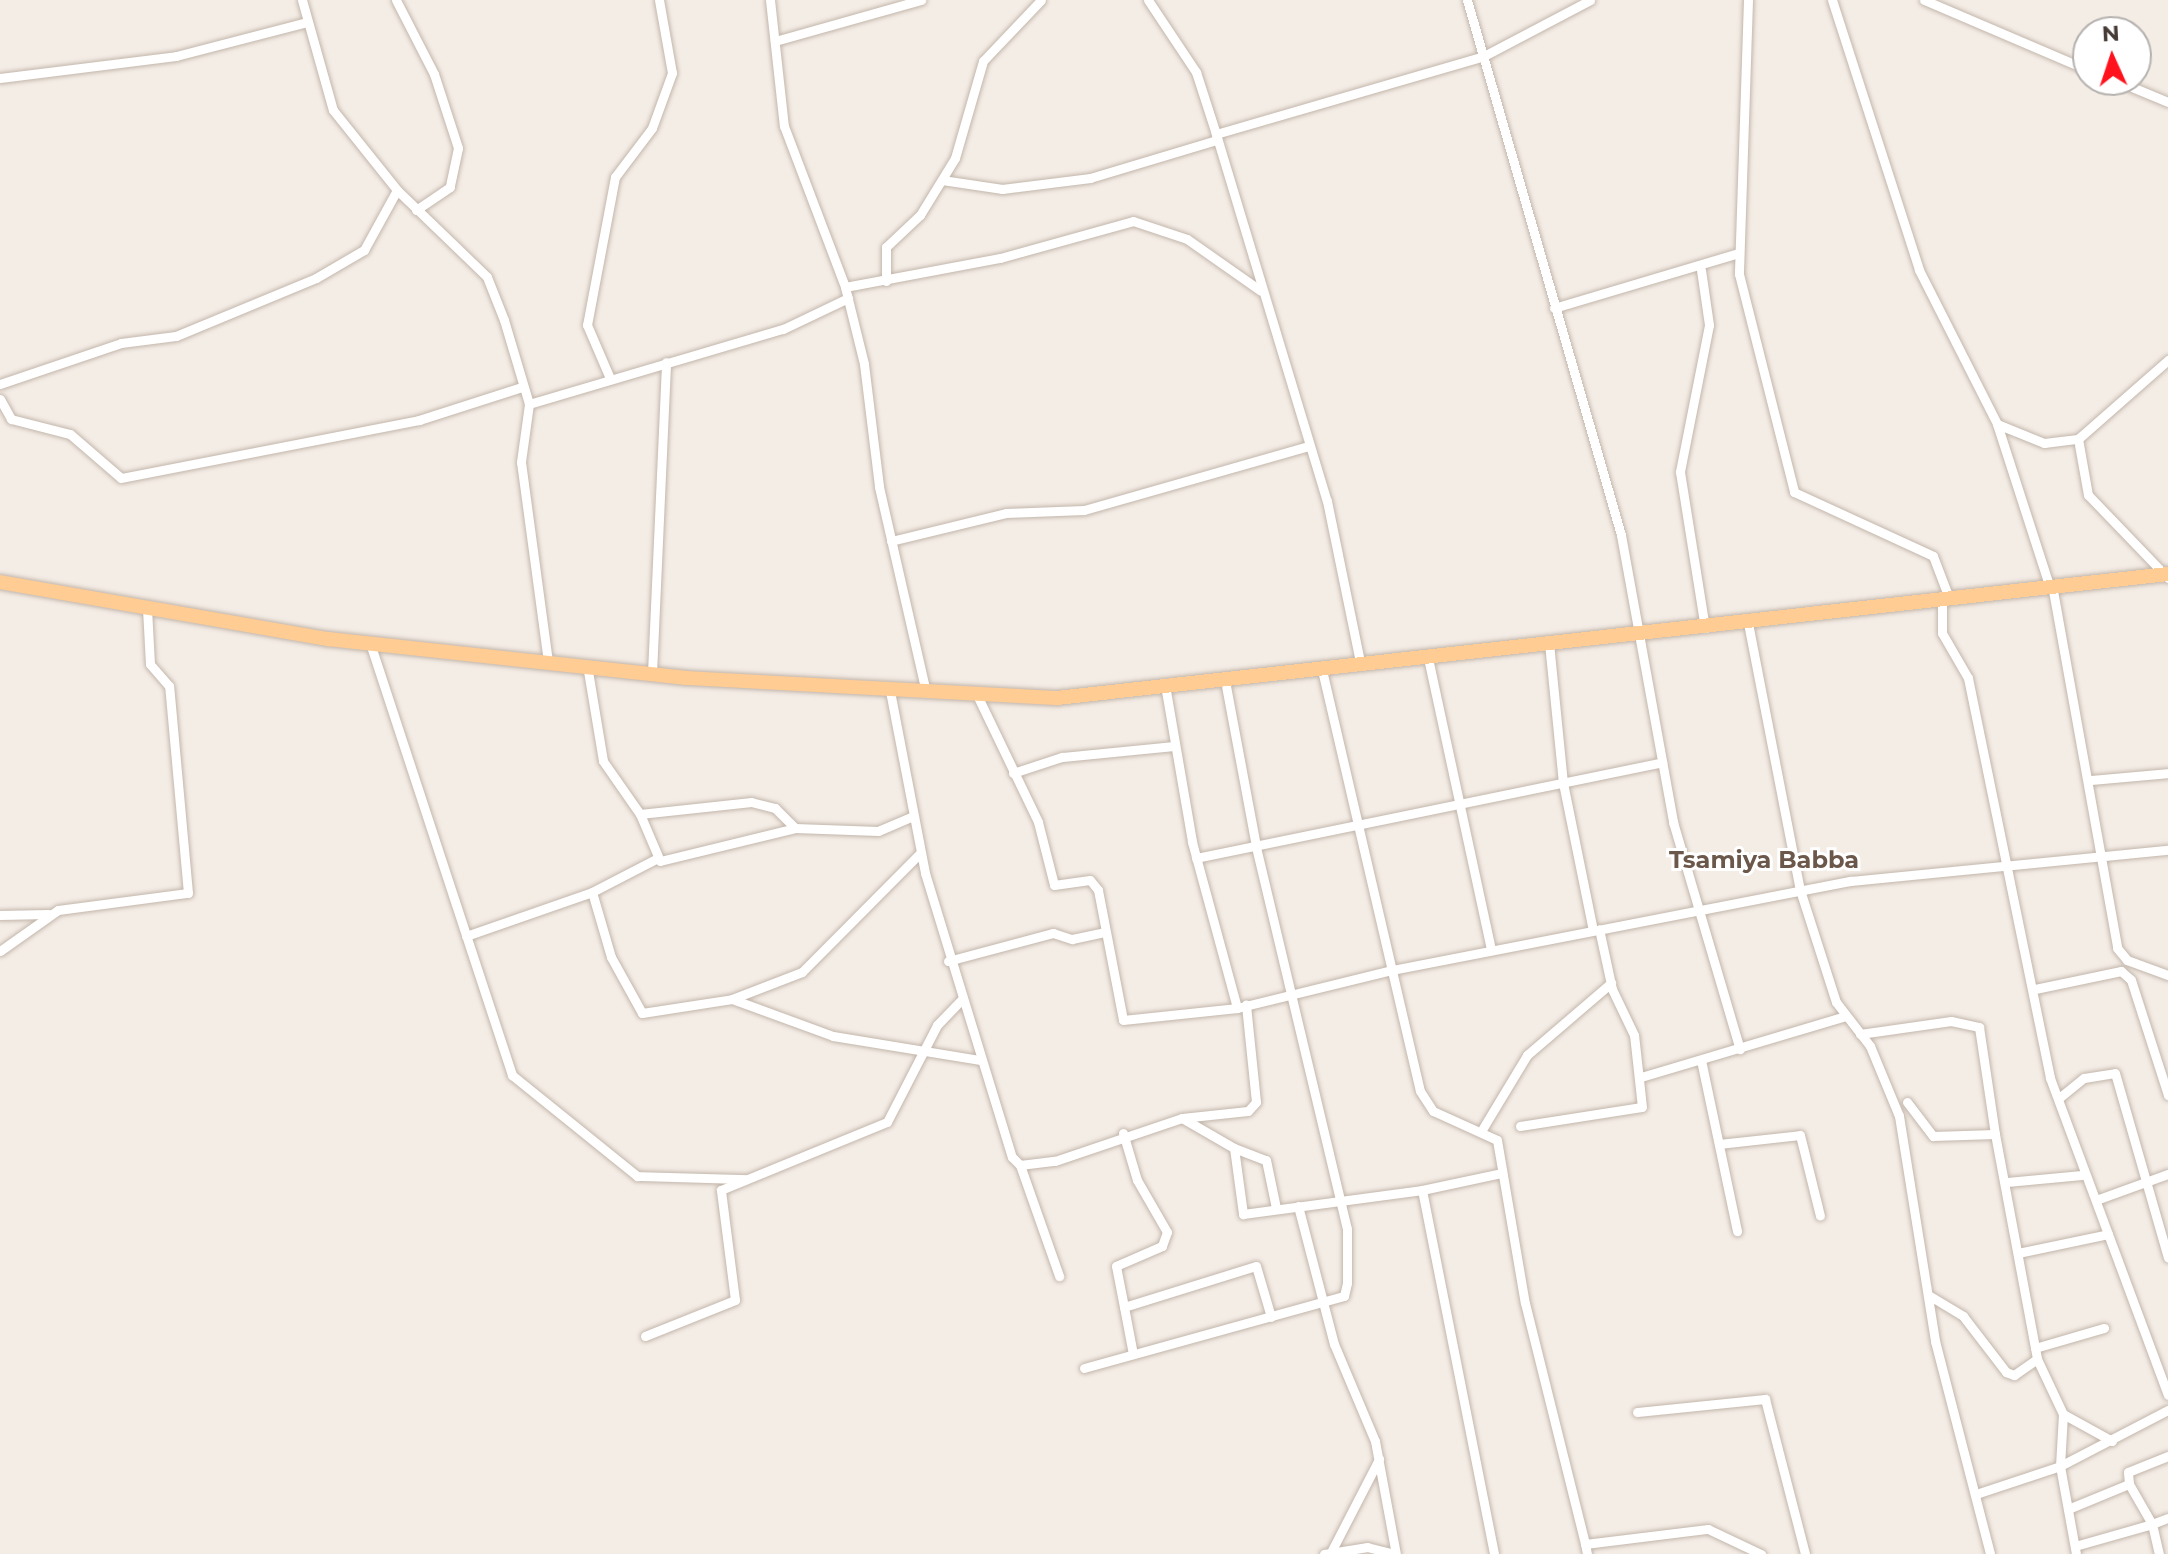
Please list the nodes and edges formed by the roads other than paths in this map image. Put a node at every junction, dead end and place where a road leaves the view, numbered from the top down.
1 (302, 0) edge
2 (396, 0) edge
3 (659, 0) edge
4 (770, 0) edge
5 (921, 0) edge
6 (1041, 0) edge
7 (1148, 0) edge
8 (1467, 0) edge
9 (1590, 0) edge
10 (1748, 0) edge
11 (1832, 0) edge
12 (1924, 0) edge
13 (307, 22) junction
14 (775, 41) junction
15 (1484, 56) junction
16 (2072, 63) edge
17 (0, 78) edge
18 (1217, 137) junction
19 (942, 180) junction
20 (397, 190) junction
21 (416, 210) junction
22 (1739, 253) junction
23 (1701, 270) junction
24 (886, 281) junction
25 (845, 287) junction
26 (1261, 291) junction
27 (848, 298) junction
28 (1554, 308) junction
29 (2168, 360) edge
30 (666, 362) junction
31 (609, 376) junction
32 (0, 384) edge
33 (522, 387) junction
34 (0, 399) edge
35 (529, 404) junction
36 (1997, 424) junction
37 (2078, 439) junction
38 (1309, 446) junction
39 (891, 541) junction
40 (2168, 576) edge
41 (0, 582) edge
42 (2050, 582) junction
43 (1946, 599) junction
44 (147, 608) junction
45 (1748, 623) junction
46 (1705, 628) junction
47 (1641, 637) junction
48 (370, 643) junction
49 (1549, 643) junction
50 (1428, 658) junction
51 (548, 661) junction
52 (587, 665) junction
53 (1361, 666) junction
54 (1322, 670) junction
55 (652, 673) junction
56 (1225, 680) junction
57 (1165, 685) junction
58 (890, 691) junction
59 (926, 693) junction
60 (977, 695) junction
61 (1174, 746) junction
62 (1662, 762) junction
63 (1013, 773) junction
64 (2168, 773) edge
65 (2090, 780) junction
66 (1563, 783) junction
67 (1456, 801) junction
68 (640, 814) junction
69 (911, 817) junction
70 (1354, 823) junction
71 (795, 828) junction
72 (1256, 846) junction
73 (2168, 850) edge
74 (920, 853) junction
75 (2101, 854) junction
76 (658, 858) junction
77 (1196, 858) junction
78 (2008, 863) junction
79 (1800, 890) junction
80 (592, 892) junction
81 (1693, 908) junction
82 (49, 914) junction
83 (0, 915) edge
84 (1596, 930) junction
85 (1104, 932) junction
86 (466, 936) junction
87 (1491, 950) junction
88 (0, 951) edge
89 (948, 961) junction
90 (1392, 970) junction
91 (2168, 975) edge
92 (1611, 983) junction
93 (2035, 989) junction
94 (1294, 995) junction
95 (963, 998) junction
96 (732, 999) junction
97 (1241, 1006) junction
98 (1846, 1016) junction
99 (1860, 1034) junction
100 (1740, 1049) junction
101 (924, 1050) junction
102 (979, 1060) junction
103 (1701, 1060) junction
104 (1641, 1077) junction
105 (2168, 1095) edge
106 (2059, 1098) junction
107 (1907, 1102) dead end
108 (1182, 1118) junction
109 (1520, 1126) dead end
110 (1483, 1128) junction
111 (1123, 1133) junction
112 (1995, 1134) junction
113 (1719, 1144) junction
114 (1234, 1148) junction
115 (1020, 1165) junction
116 (1502, 1173) junction
117 (2168, 1174) edge
118 (2082, 1175) junction
119 (2146, 1178) junction
120 (745, 1179) junction
121 (2007, 1182) junction
122 (1422, 1190) junction
123 (2096, 1200) junction
124 (1337, 1201) junction
125 (1298, 1206) junction
126 (1276, 1208) junction
127 (1820, 1216) dead end
128 (1737, 1231) dead end
129 (2108, 1234) junction
130 (2018, 1253) junction
131 (2168, 1258) edge
132 (1059, 1276) dead end
133 (1930, 1296) junction
134 (1325, 1301) junction
135 (1124, 1307) junction
136 (1271, 1317) junction
137 (2104, 1328) dead end
138 (645, 1336) dead end
139 (2035, 1348) junction
140 (1133, 1354) junction
141 (2037, 1359) junction
142 (1084, 1368) dead end
143 (2168, 1395) edge
144 (2168, 1410) edge
145 (1637, 1412) dead end
146 (2063, 1414) junction
147 (2112, 1441) junction
148 (2168, 1456) edge
149 (1379, 1459) junction
150 (2060, 1466) junction
151 (2129, 1484) junction
152 (1976, 1494) junction
153 (2068, 1509) junction
154 (2168, 1518) edge
155 (2152, 1524) junction
156 (1586, 1549) edge
157 (2076, 1550) edge
158 (1328, 1553) edge
159 (1396, 1554) edge
160 (1494, 1554) edge
161 (1761, 1554) edge
162 (1805, 1554) edge
163 (1990, 1554) edge
164 (2159, 1554) edge

1 - 13 street
2 - 21 street
3 - 31 street
4 - 14 street
5 - 14 street
6 - 19 street
7 - 18 street
8 - 15 street
9 - 15 street
10 - 22 street
11 - 36 street
12 - 16 street
13 - 17 street
13 - 20 street
14 - 25 street
15 - 18 street
15 - 28 street
18 - 19 street
18 - 26 street
19 - 24 street
20 - 21 street
20 - 32 street
21 - 33 street
22 - 23 street
22 - 43 street
23 - 28 street
23 - 46 street
24 - 25 street
24 - 26 street
25 - 27 street
26 - 38 street
27 - 30 street
27 - 39 street
28 - 47 street
29 - 37 street
30 - 31 street
30 - 55 street
31 - 35 street
33 - 34 street
33 - 35 street
35 - 51 street
36 - 37 street
36 - 42 street
37 - 40 street
38 - 39 street
38 - 53 street
39 - 59 street
40 - 42 main road
41 - 44 main road
42 - 43 main road
42 - 65 street
43 - 45 main road
43 - 78 street
44 - 48 main road
44 - 82 street
45 - 46 main road
45 - 79 street
46 - 47 main road
47 - 49 main road
47 - 62 street
48 - 51 main road
48 - 86 street
49 - 50 main road
49 - 66 street
50 - 53 main road
50 - 67 street
51 - 52 main road
52 - 55 main road
52 - 68 street
53 - 54 main road
54 - 56 main road
54 - 70 street
55 - 58 main road
56 - 57 main road
56 - 72 street
57 - 60 main road
57 - 61 street
58 - 59 main road
58 - 69 street
59 - 60 main road
60 - 63 street
61 - 63 street
61 - 77 street
62 - 66 street
62 - 81 street
63 - 85 street
64 - 65 street
65 - 75 street
66 - 67 street
66 - 84 street
67 - 70 street
67 - 87 street
68 - 71 street
68 - 76 street
69 - 71 street
69 - 74 street
70 - 72 street
70 - 90 street
71 - 76 street
72 - 77 street
72 - 94 street
73 - 75 street
74 - 89 street
74 - 96 street
75 - 78 street
75 - 91 street
76 - 80 street
77 - 97 street
78 - 79 street
78 - 93 street
79 - 81 street
79 - 98 street
80 - 86 street
80 - 96 street
81 - 84 street
81 - 100 street
82 - 83 street
82 - 88 street
84 - 87 street
84 - 92 street
85 - 89 street
85 - 97 street
86 - 120 street
87 - 90 street
89 - 95 street
90 - 94 street
90 - 110 street
92 - 104 street
92 - 110 street
93 - 105 street
93 - 106 street
94 - 97 street
94 - 124 street
95 - 101 street
95 - 102 street
96 - 101 street
97 - 108 street
98 - 99 street
98 - 100 street
99 - 112 street
99 - 133 street
100 - 103 street
101 - 102 street
101 - 120 street
102 - 115 street
103 - 104 street
103 - 113 street
104 - 109 street
106 - 118 street
106 - 119 street
107 - 112 street
108 - 111 street
108 - 114 street
110 - 116 street
111 - 115 street
111 - 135 street
112 - 121 street
113 - 127 street
113 - 128 street
114 - 126 street
114 - 126 street
115 - 132 street
116 - 122 street
116 - 156 street
117 - 119 street
118 - 121 street
118 - 123 street
119 - 123 street
119 - 131 street
120 - 138 street
121 - 130 street
122 - 124 street
122 - 160 street
123 - 129 street
124 - 125 street
124 - 134 street
125 - 126 street
125 - 134 street
129 - 130 street
129 - 143 street
130 - 139 street
133 - 141 street
133 - 152 street
134 - 136 street
134 - 149 street
135 - 136 street
135 - 140 street
136 - 140 street
137 - 139 street
139 - 141 street
140 - 142 street
141 - 146 street
144 - 147 street
145 - 162 street
146 - 147 street
146 - 150 street
147 - 150 street
148 - 151 street
149 - 158 street
149 - 159 street
150 - 152 street
150 - 153 street
151 - 153 street
151 - 155 street
152 - 163 street
153 - 157 street
154 - 155 street
155 - 157 street
155 - 164 street
156 - 161 street
158 - 159 street

